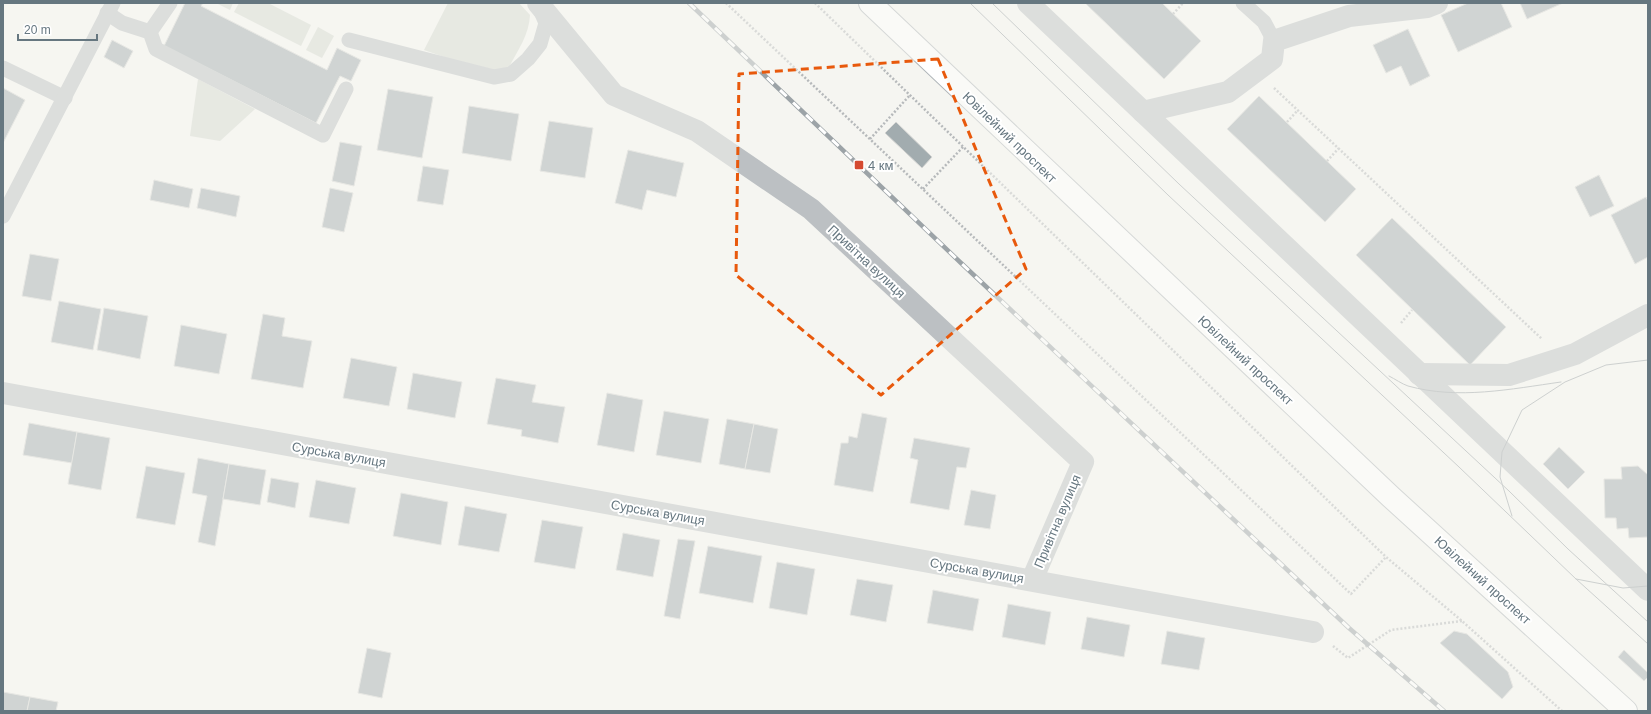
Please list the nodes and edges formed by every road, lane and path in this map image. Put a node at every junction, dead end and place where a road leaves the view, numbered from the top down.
1 (170, 3) edge
2 (538, 3) edge
3 (726, 3) edge
4 (815, 3) edge
5 (870, 3) edge
6 (1028, 3) edge
7 (1183, 3) edge
8 (1243, 3) edge
9 (1437, 3) edge
10 (110, 8) edge
11 (1174, 14) dead end
12 (150, 32) junction
13 (349, 40) dead end
14 (1274, 41) junction
15 (3, 68) edge
16 (1256, 71) junction
17 (346, 89) dead end
18 (910, 95) junction
19 (65, 98) junction
20 (1298, 110) junction
21 (1143, 112) junction
22 (1287, 122) dead end
23 (870, 139) junction
24 (963, 147) junction
25 (1339, 148) junction
26 (1327, 161) dead end
27 (923, 189) junction
28 (3, 216) edge
29 (1648, 315) edge
30 (1562, 358) junction
31 (1419, 374) junction
32 (3, 393) edge
33 (1386, 557) junction
34 (1032, 580) junction
35 (1648, 590) edge
36 (1462, 621) junction
37 (1313, 632) joint
38 (1562, 711) edge
39 (1626, 711) edge

1 - 12 lane
2 - 13 lane
2 - 34 street, Привітна вулиця
3 - 23 path
4 - 18 path
5 - 39 main road, Ювілейний проспект
6 - 21 street
7 - 11 path
8 - 14 lane
9 - 14 street
10 - 12 lane
10 - 19 lane
12 - 17 lane
14 - 16 street
15 - 19 lane
16 - 20 path
16 - 21 street
18 - 23 path
18 - 24 path
19 - 28 lane
20 - 22 path
20 - 25 path
21 - 31 street
23 - 27 path
24 - 27 path
24 - 33 path
25 - 26 path
25 - 30 path
27 - 33 path
29 - 30 street
30 - 31 street
31 - 35 street
32 - 34 street, Сурська вулиця
33 - 36 path
34 - 37 street, Сурська вулиця
36 - 37 path
36 - 38 path

